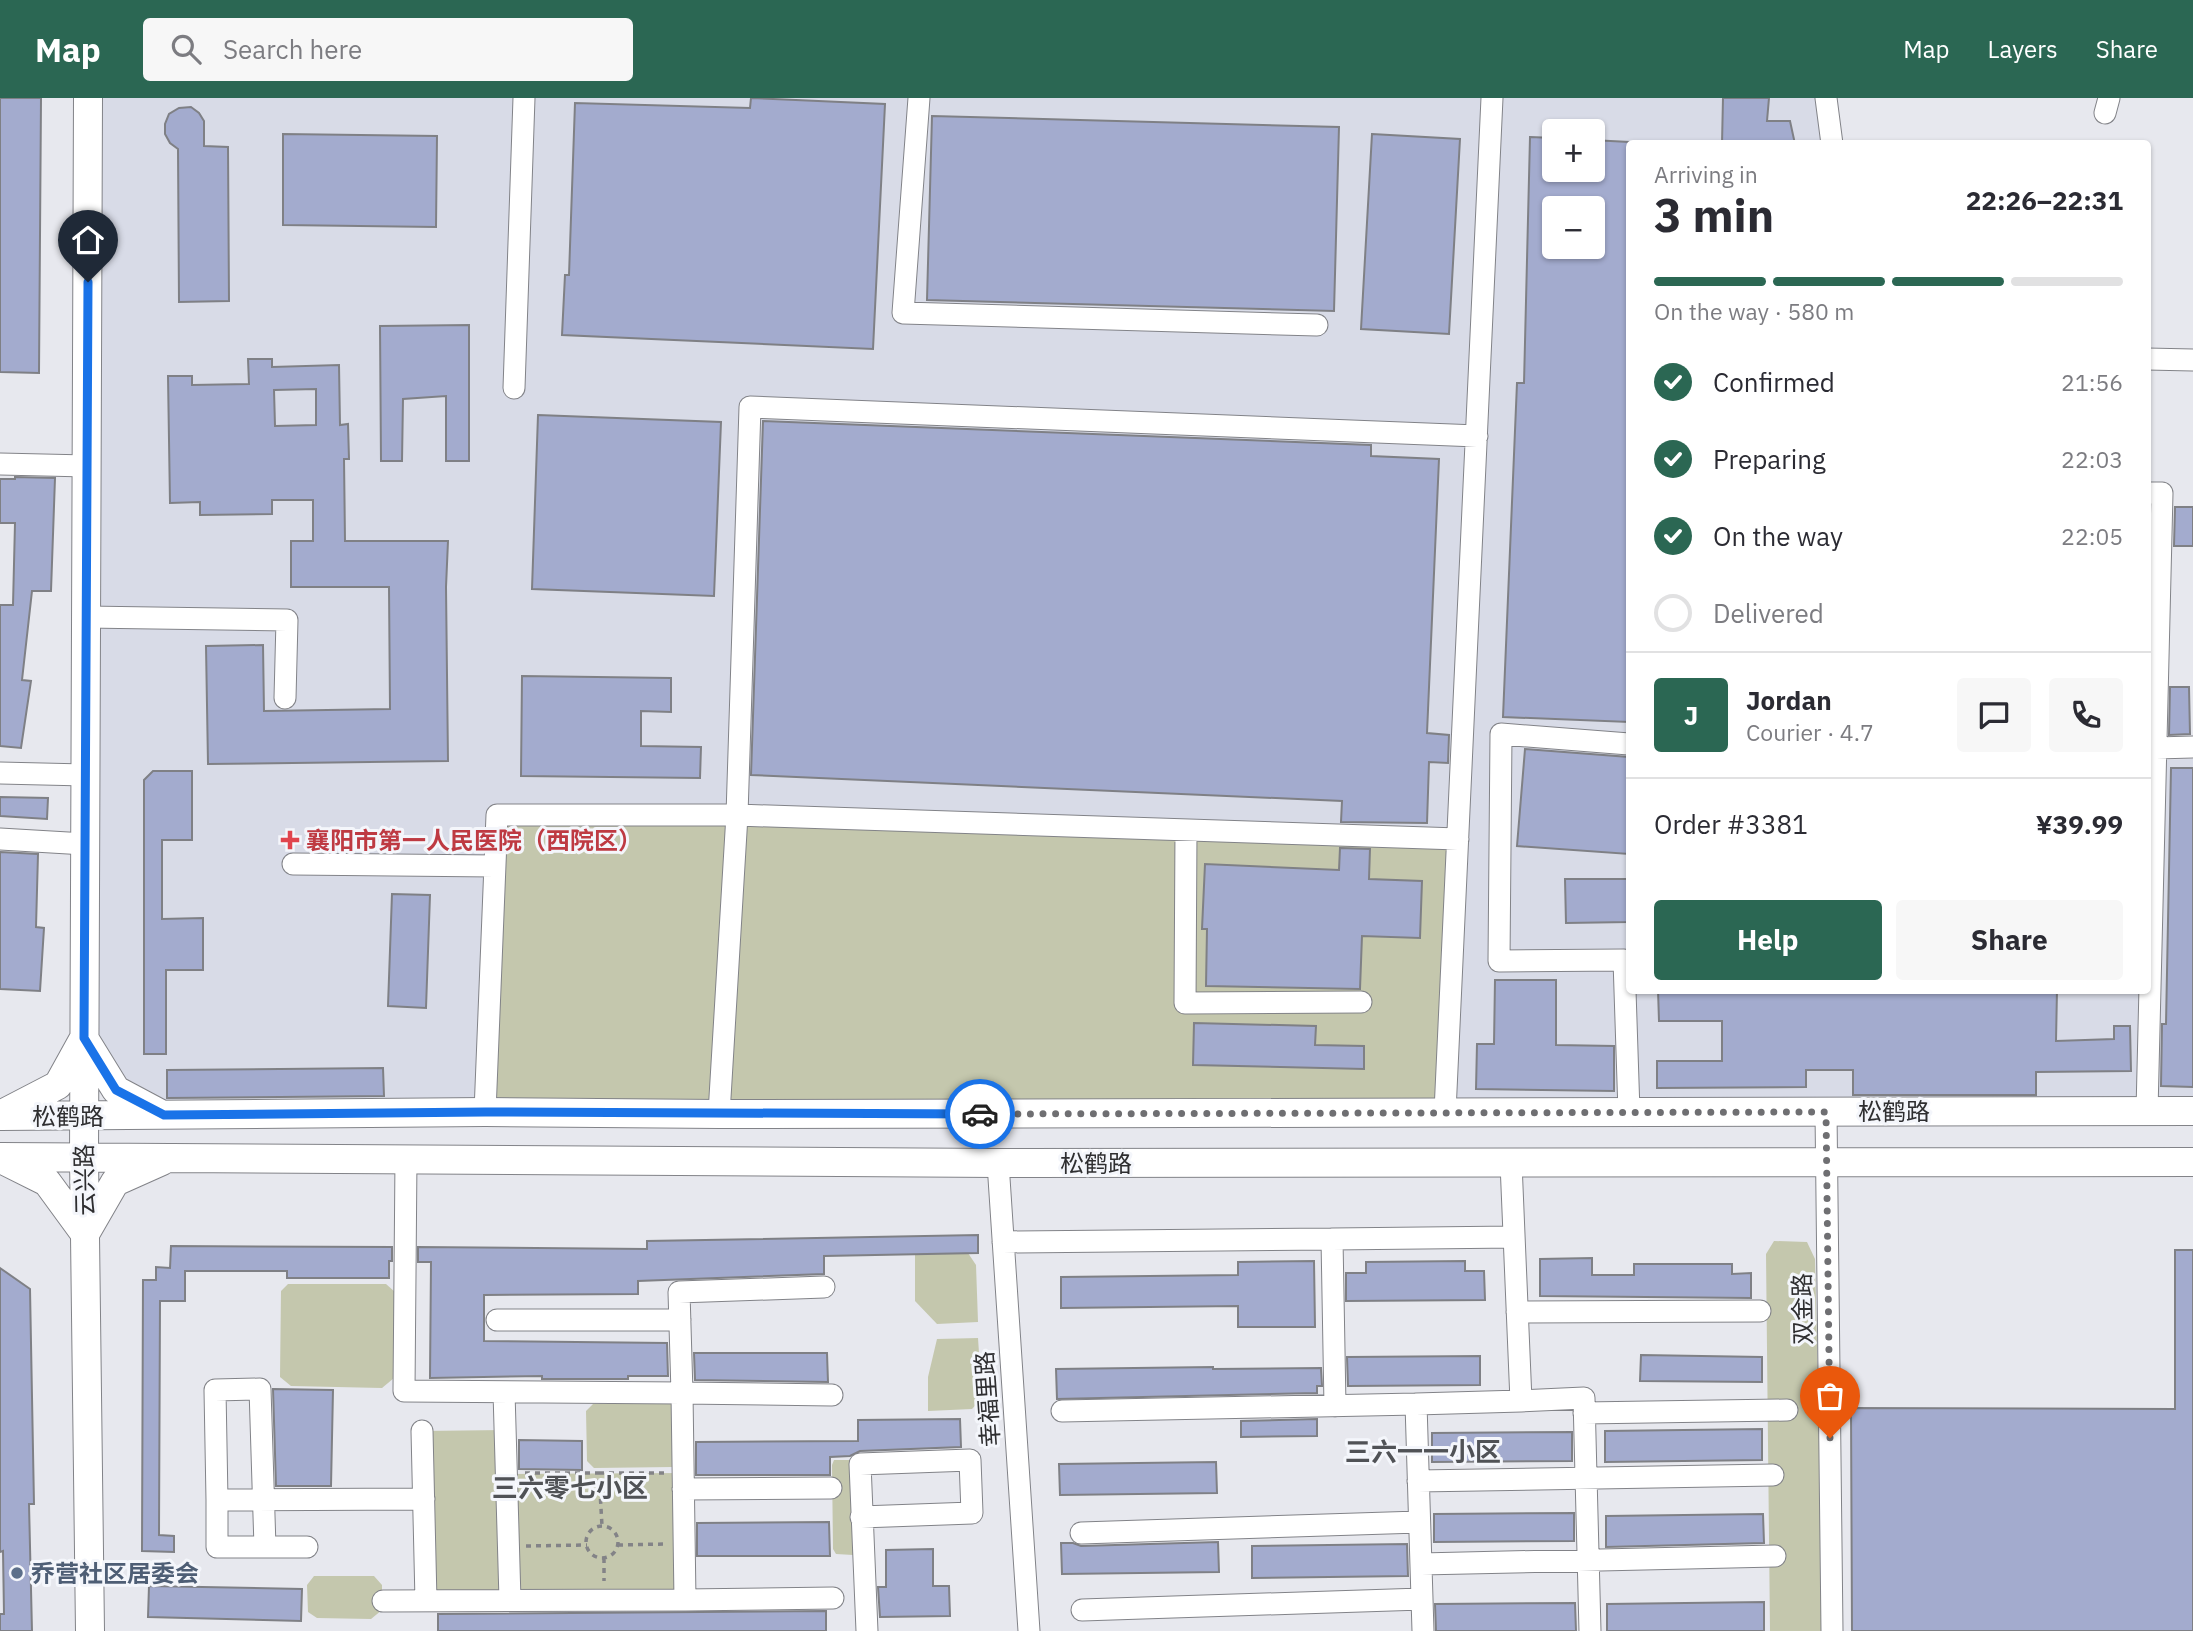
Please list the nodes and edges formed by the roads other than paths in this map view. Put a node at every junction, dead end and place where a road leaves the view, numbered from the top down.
1 (88, 98) edge
2 (524, 98) edge
3 (919, 98) edge
4 (1493, 98) edge
5 (1826, 98) edge
6 (1831, 140) edge
7 (1317, 325) dead end
8 (2151, 359) edge
9 (2193, 360) edge
10 (514, 388) dead end
11 (1477, 436) junction
12 (0, 464) edge
13 (87, 466) junction
14 (2151, 493) edge
15 (86, 617) junction
16 (285, 698) dead end
17 (1626, 744) edge
18 (2193, 747) edge
19 (2156, 748) junction
20 (0, 773) edge
21 (85, 775) junction
22 (737, 815) junction
23 (1186, 830) junction
24 (0, 839) edge
25 (1458, 839) junction
26 (85, 844) junction
27 (293, 864) dead end
28 (495, 866) junction
29 (2151, 950) edge
30 (1626, 960) edge
31 (1627, 994) edge
32 (2150, 994) edge
33 (1361, 1002) dead end
34 (84, 1038) junction
35 (2147, 1111) junction
36 (2193, 1111) edge
37 (485, 1112) junction
38 (1446, 1112) junction
39 (1629, 1112) junction
40 (1826, 1112) junction
41 (719, 1114) junction
42 (164, 1115) junction
43 (0, 1116) edge
44 (84, 1116) junction
45 (84, 1157) junction
46 (169, 1157) junction
47 (0, 1158) edge
48 (406, 1158) junction
49 (2193, 1162) edge
50 (998, 1163) junction
51 (1511, 1163) junction
52 (1827, 1163) junction
53 (85, 1234) junction
54 (1514, 1237) junction
55 (1332, 1239) junction
56 (1003, 1242) junction
57 (824, 1287) dead end
58 (1760, 1311) dead end
59 (1517, 1312) junction
60 (497, 1320) dead end
61 (680, 1320) junction
62 (504, 1392) junction
63 (682, 1393) junction
64 (832, 1395) dead end
65 (1521, 1401) junction
66 (1416, 1404) junction
67 (1335, 1406) junction
68 (1787, 1410) dead end
69 (1062, 1411) dead end
70 (1584, 1413) junction
71 (422, 1431) dead end
72 (1773, 1475) dead end
73 (1586, 1479) junction
74 (683, 1481) junction
75 (1418, 1481) junction
76 (831, 1488) dead end
77 (424, 1499) junction
78 (217, 1500) junction
79 (263, 1500) junction
80 (862, 1517) junction
81 (1419, 1522) junction
82 (1081, 1533) dead end
83 (265, 1547) junction
84 (307, 1547) dead end
85 (1774, 1556) dead end
86 (1588, 1560) junction
87 (1421, 1564) junction
88 (833, 1598) dead end
89 (1422, 1599) junction
90 (510, 1600) junction
91 (685, 1600) junction
92 (383, 1601) dead end
93 (426, 1601) junction
94 (1082, 1610) dead end
95 (90, 1631) edge
96 (867, 1631) edge
97 (1028, 1631) edge
98 (1423, 1631) edge
99 (1590, 1631) edge
100 (1832, 1631) edge

1 - 13 main road, 云兴路
2 - 10 street
3 - 7 street
4 - 11 street
5 - 6 street
8 - 9 street
11 - 22 street
11 - 25 street
12 - 13 street
13 - 15 main road, 云兴路
14 - 19 street
15 - 16 street
15 - 21 main road, 云兴路
17 - 30 street
18 - 19 street
19 - 29 street
20 - 21 street
21 - 26 main road, 云兴路
22 - 23 street
22 - 28 street
22 - 41 street
23 - 25 street
23 - 33 street
24 - 26 street
25 - 38 street
26 - 34 main road, 云兴路
27 - 28 street
28 - 37 street
31 - 39 street
32 - 35 street
34 - 42 main road
34 - 43 main road
34 - 44 main road, 云兴路
35 - 36 main road, 松鹤路
35 - 40 main road, 松鹤路
37 - 41 main road, 松鹤路
37 - 42 main road, 松鹤路
38 - 39 main road, 松鹤路
38 - 41 main road, 松鹤路
39 - 40 main road, 松鹤路
40 - 52 street, 双金路
42 - 44 main road, 松鹤路
43 - 44 main road, 松鹤路
44 - 45 main road, 云兴路
45 - 46 main road, 松鹤路
45 - 47 main road, 松鹤路
45 - 53 main road, 云兴路
46 - 48 main road, 松鹤路
46 - 53 main road
47 - 53 main road
48 - 50 main road, 松鹤路
48 - 62 street
49 - 52 main road, 松鹤路
50 - 51 main road, 松鹤路
50 - 56 street, 幸福里路
51 - 52 main road, 松鹤路
51 - 54 street
52 - 100 street, 双金路
53 - 95 main road, 云兴路
54 - 55 street
54 - 59 street
55 - 56 street
55 - 67 street
56 - 97 street, 幸福里路
57 - 61 street
58 - 59 street
59 - 65 street
60 - 61 street
61 - 63 street
62 - 63 street
62 - 90 street
63 - 64 street
63 - 74 street
65 - 66 street
65 - 70 street
66 - 67 street
66 - 75 street
67 - 69 street
68 - 70 street
70 - 73 street
71 - 77 street
72 - 73 street
73 - 75 street
73 - 86 street
74 - 76 street
74 - 91 street
75 - 81 street
77 - 79 street
77 - 93 street
78 - 79 street
78 - 79 street
78 - 83 street
79 - 83 street
80 - 80 street
80 - 96 street
81 - 82 street
81 - 87 street
83 - 84 street
85 - 86 street
86 - 87 street
86 - 99 street
87 - 89 street
88 - 91 street
89 - 94 street
89 - 98 street
90 - 91 street
90 - 93 street
92 - 93 street

